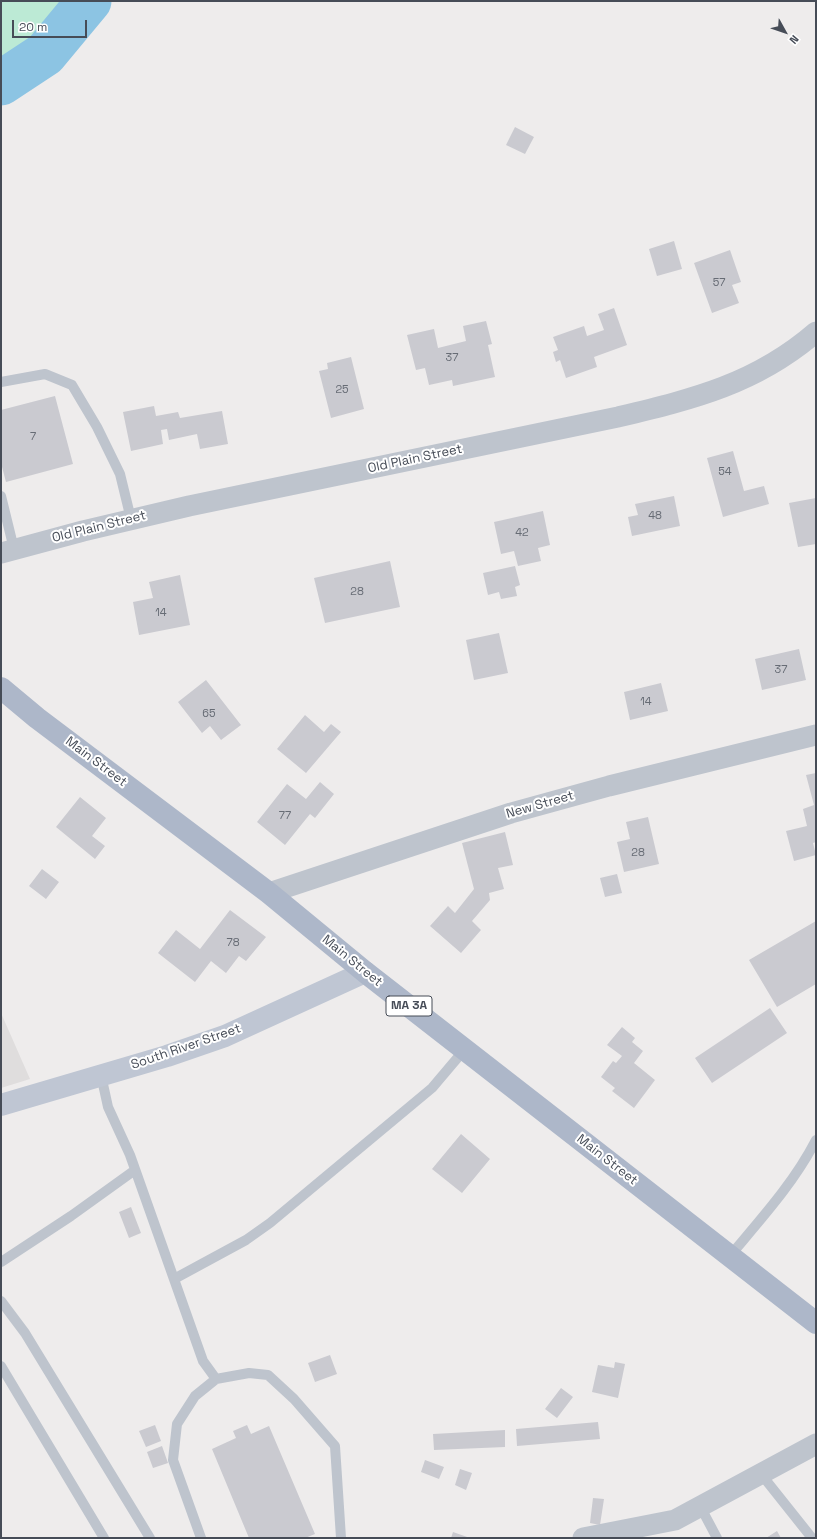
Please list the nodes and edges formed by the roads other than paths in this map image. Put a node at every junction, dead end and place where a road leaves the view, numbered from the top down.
1 (816, 332) edge
2 (1, 382) edge
3 (1, 496) edge
4 (131, 519) junction
5 (8, 551) edge
6 (1, 688) edge
7 (816, 735) edge
8 (269, 893) junction
9 (365, 972) junction
10 (465, 1049) junction
11 (101, 1075) junction
12 (1, 1105) edge
13 (816, 1140) edge
14 (135, 1170) junction
15 (729, 1257) junction
16 (1, 1262) edge
17 (174, 1279) junction
18 (1, 1301) edge
19 (816, 1323) edge
20 (1, 1366) edge
21 (216, 1379) junction
22 (816, 1444) edge
23 (761, 1474) junction
24 (700, 1506) junction
25 (617, 1535) edge
26 (104, 1538) edge
27 (150, 1538) edge
28 (201, 1538) edge
29 (341, 1538) edge
30 (583, 1538) edge
31 (717, 1538) edge
32 (812, 1538) edge

1 - 4 street, Old Plain Street
2 - 4 lane
3 - 5 lane
4 - 5 street, Old Plain Street
6 - 8 main road, Main Street / MA 3A
7 - 8 street, New Street
8 - 9 main road, Main Street / MA 3A
9 - 10 main road, Main Street / MA 3A
9 - 11 street, South River Street
10 - 15 main road, Main Street / MA 3A
10 - 17 lane
11 - 12 street, South River Street
11 - 14 lane
13 - 15 lane
14 - 16 lane
14 - 17 lane
15 - 19 main road, Main Street / MA 3A
17 - 21 lane
18 - 27 lane
20 - 26 lane
21 - 28 lane
21 - 29 lane
22 - 23 street
23 - 24 street
23 - 32 lane
24 - 25 street
24 - 31 lane
25 - 30 street

